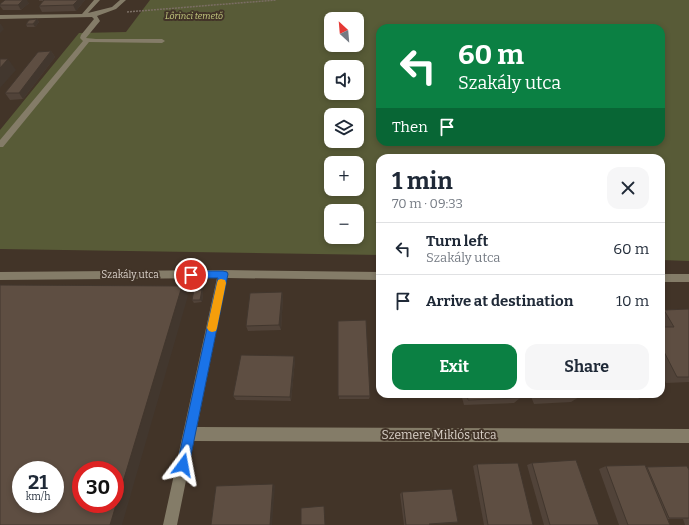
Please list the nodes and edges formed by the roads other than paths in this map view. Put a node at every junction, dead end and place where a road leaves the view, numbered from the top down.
1 (97, 0) edge
2 (123, 0) edge
3 (83, 16) junction
4 (93, 16) junction
5 (0, 17) edge
6 (87, 40) junction
7 (162, 41) dead end
8 (0, 145) edge
9 (223, 274) junction
10 (0, 276) edge
11 (376, 276) edge
12 (665, 278) edge
13 (689, 278) edge
14 (190, 434) junction
15 (689, 436) edge
16 (170, 525) edge

1 - 3 street
2 - 4 street
3 - 4 street
3 - 5 street
4 - 6 street
6 - 7 street
6 - 8 street
9 - 10 street, Szakály utca
9 - 11 street, Szakály utca
9 - 14 street
12 - 13 street
14 - 15 street, Szemere Miklós utca
14 - 16 street

